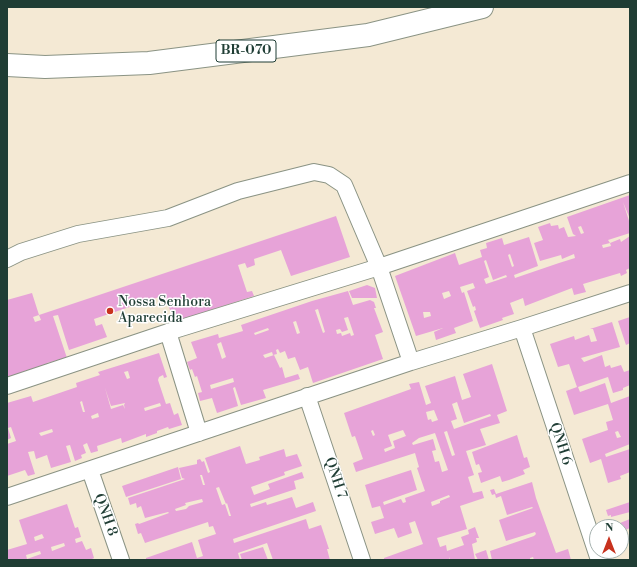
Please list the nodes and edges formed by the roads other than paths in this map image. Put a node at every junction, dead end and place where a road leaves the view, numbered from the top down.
1 (482, 7) edge
2 (7, 65) edge
3 (630, 183) edge
4 (7, 259) edge
5 (379, 266) junction
6 (630, 293) edge
7 (522, 328) junction
8 (168, 332) junction
9 (411, 362) junction
10 (7, 386) edge
11 (307, 396) junction
12 (198, 433) junction
13 (90, 470) junction
14 (7, 497) edge
15 (121, 560) edge
16 (362, 560) edge
17 (599, 560) edge

1 - 2 highway, BR-070
3 - 5 street
4 - 5 street
5 - 8 street
5 - 9 street
6 - 7 street
7 - 9 street
7 - 17 street, QNH 6
8 - 10 street
8 - 12 street
9 - 11 street
11 - 12 street
11 - 16 street, QNH 7
12 - 13 street
13 - 14 street
13 - 15 street, QNH 8

